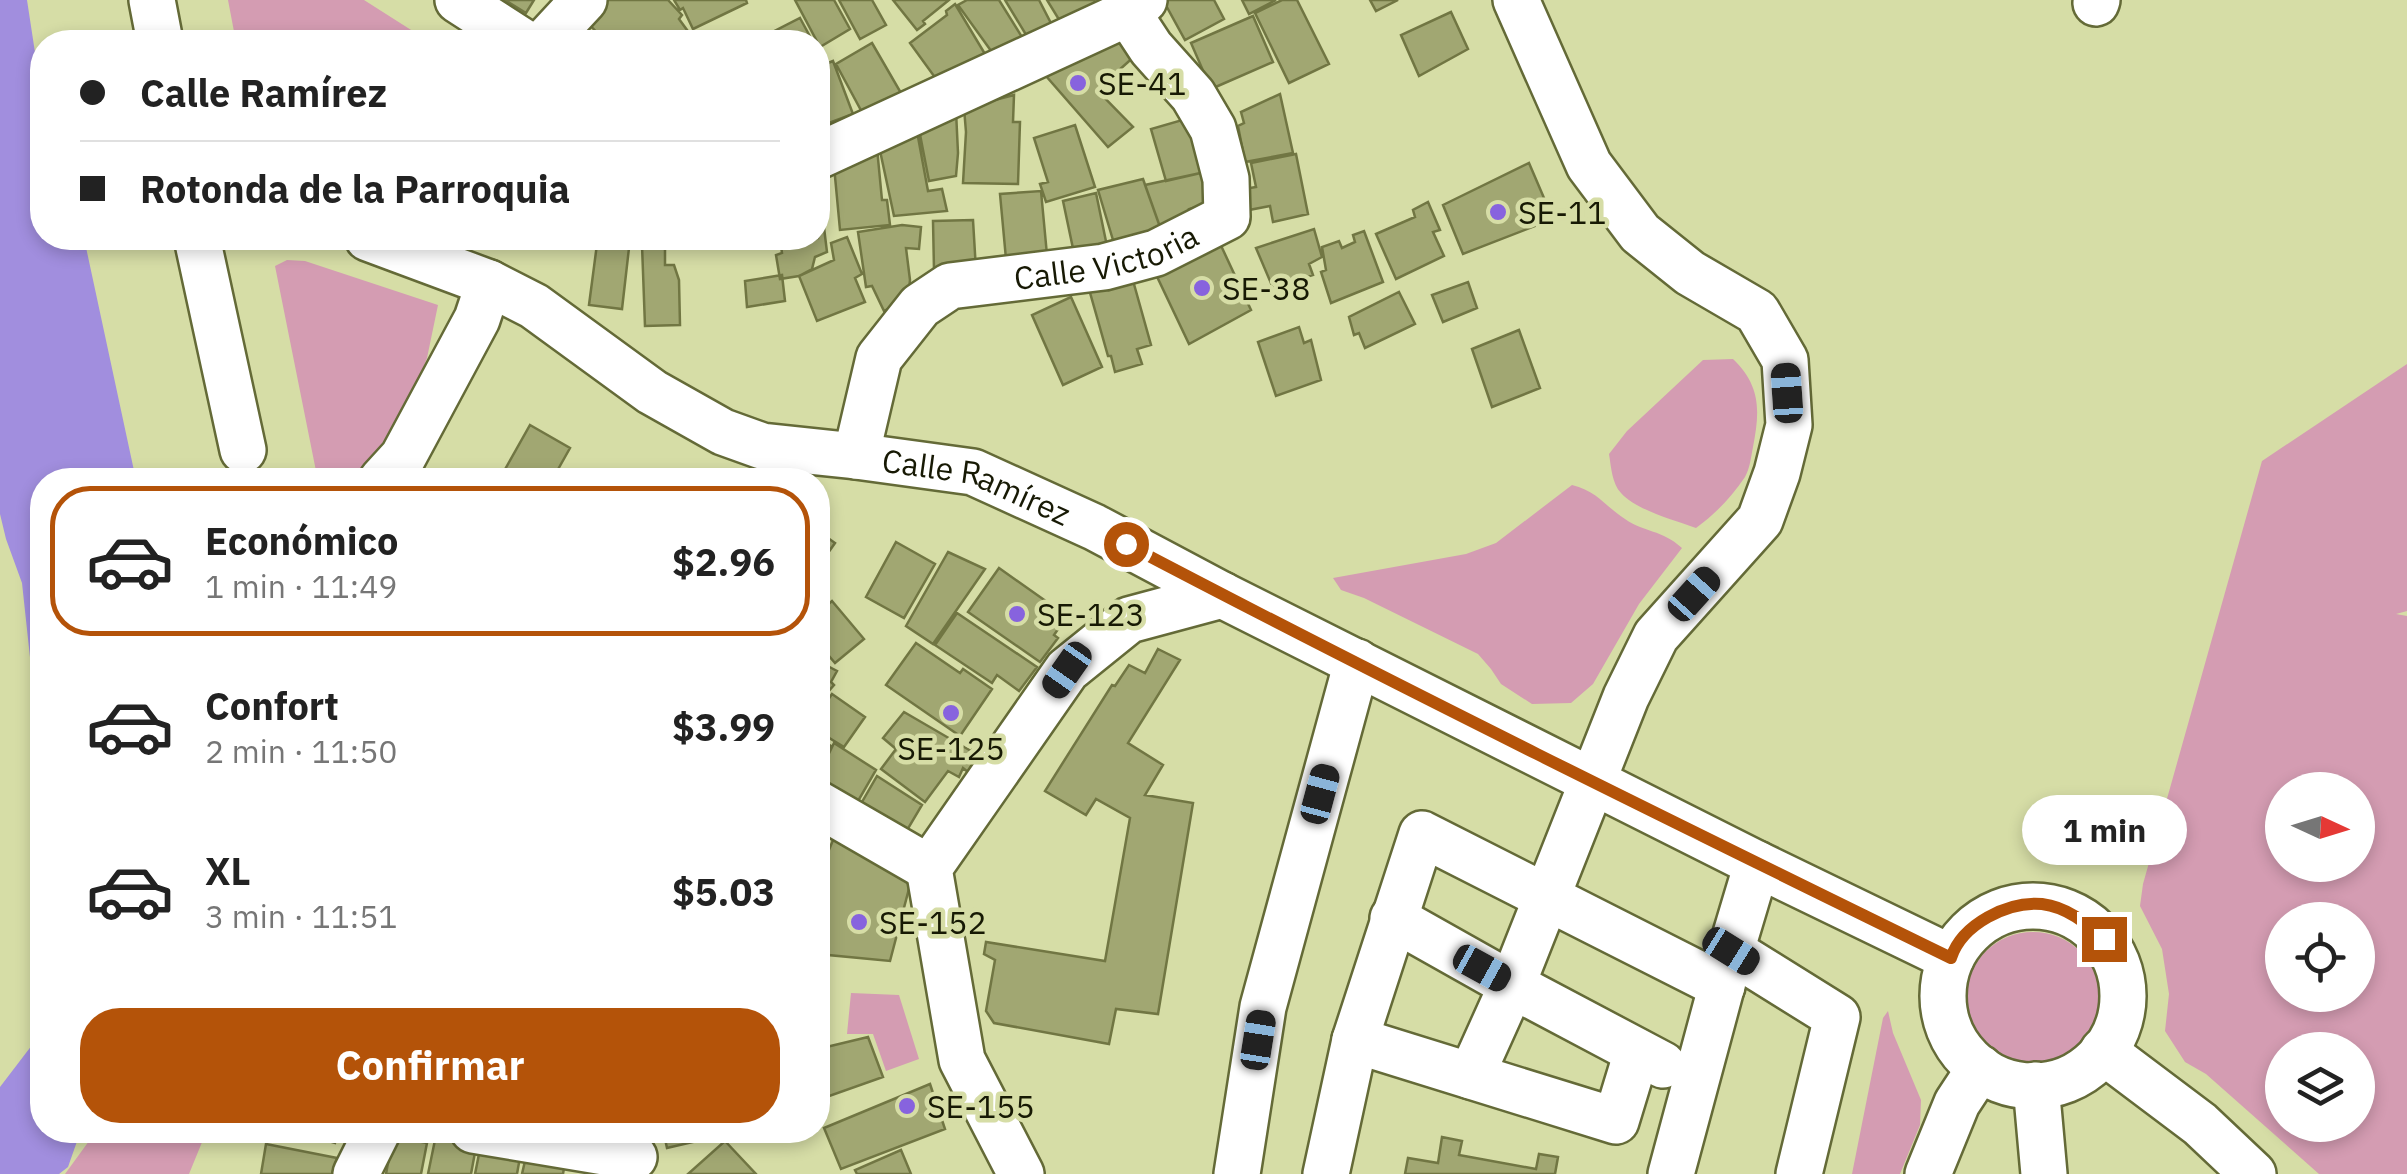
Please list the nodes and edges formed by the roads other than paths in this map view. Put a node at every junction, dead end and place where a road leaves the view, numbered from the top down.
1 (152, 0) edge
2 (458, 0) edge
3 (584, 0) edge
4 (1516, 0) edge
5 (1136, 6) edge
6 (158, 30) edge
7 (504, 30) edge
8 (556, 30) edge
9 (830, 150) edge
10 (200, 250) edge
11 (442, 250) edge
12 (490, 283) junction
13 (243, 450) dead end
14 (856, 456) junction
15 (393, 468) edge
16 (1222, 595) junction
17 (1357, 662) junction
18 (1593, 782) junction
19 (830, 811) edge
20 (1757, 864) junction
21 (929, 868) junction
22 (1547, 896) junction
23 (1394, 918) junction
24 (1951, 958) junction
25 (1726, 968) junction
26 (1512, 985) junction
27 (1354, 1040) junction
28 (2103, 1051) junction
29 (1637, 1052) junction
30 (1980, 1068) junction
31 (1471, 1076) junction
32 (1695, 1083) junction
33 (2036, 1085) junction
34 (372, 1143) edge
35 (553, 1143) edge
36 (634, 1156) dead end
37 (356, 1174) edge
38 (1021, 1174) edge
39 (1237, 1174) edge
40 (1326, 1174) edge
41 (1671, 1174) edge
42 (1799, 1174) edge
43 (1928, 1174) edge
44 (2044, 1174) edge
45 (2252, 1174) edge

1 - 6 street
2 - 7 street
3 - 8 street
4 - 18 street
5 - 9 street
5 - 14 street, Calle Victoria
10 - 13 street
11 - 12 street, Calle Ramírez
12 - 14 street, Calle Ramírez
12 - 15 street
14 - 16 street, Calle Ramírez
16 - 17 street, Calle Ramírez
16 - 21 street
17 - 18 street, Calle Ramírez
17 - 39 street
18 - 20 street, Calle Ramírez
18 - 22 street
19 - 21 street
20 - 24 street, Calle Ramírez
20 - 25 street
21 - 38 street
22 - 23 street
22 - 25 street
22 - 26 street
23 - 26 street
23 - 27 street
24 - 28 street
24 - 30 street
25 - 32 street
25 - 42 street
26 - 29 street
26 - 31 street
27 - 31 street
27 - 40 street
28 - 33 street
28 - 45 street
29 - 31 street
29 - 32 street
30 - 33 street
30 - 43 street
32 - 41 street
33 - 44 street
34 - 37 street
35 - 36 street

